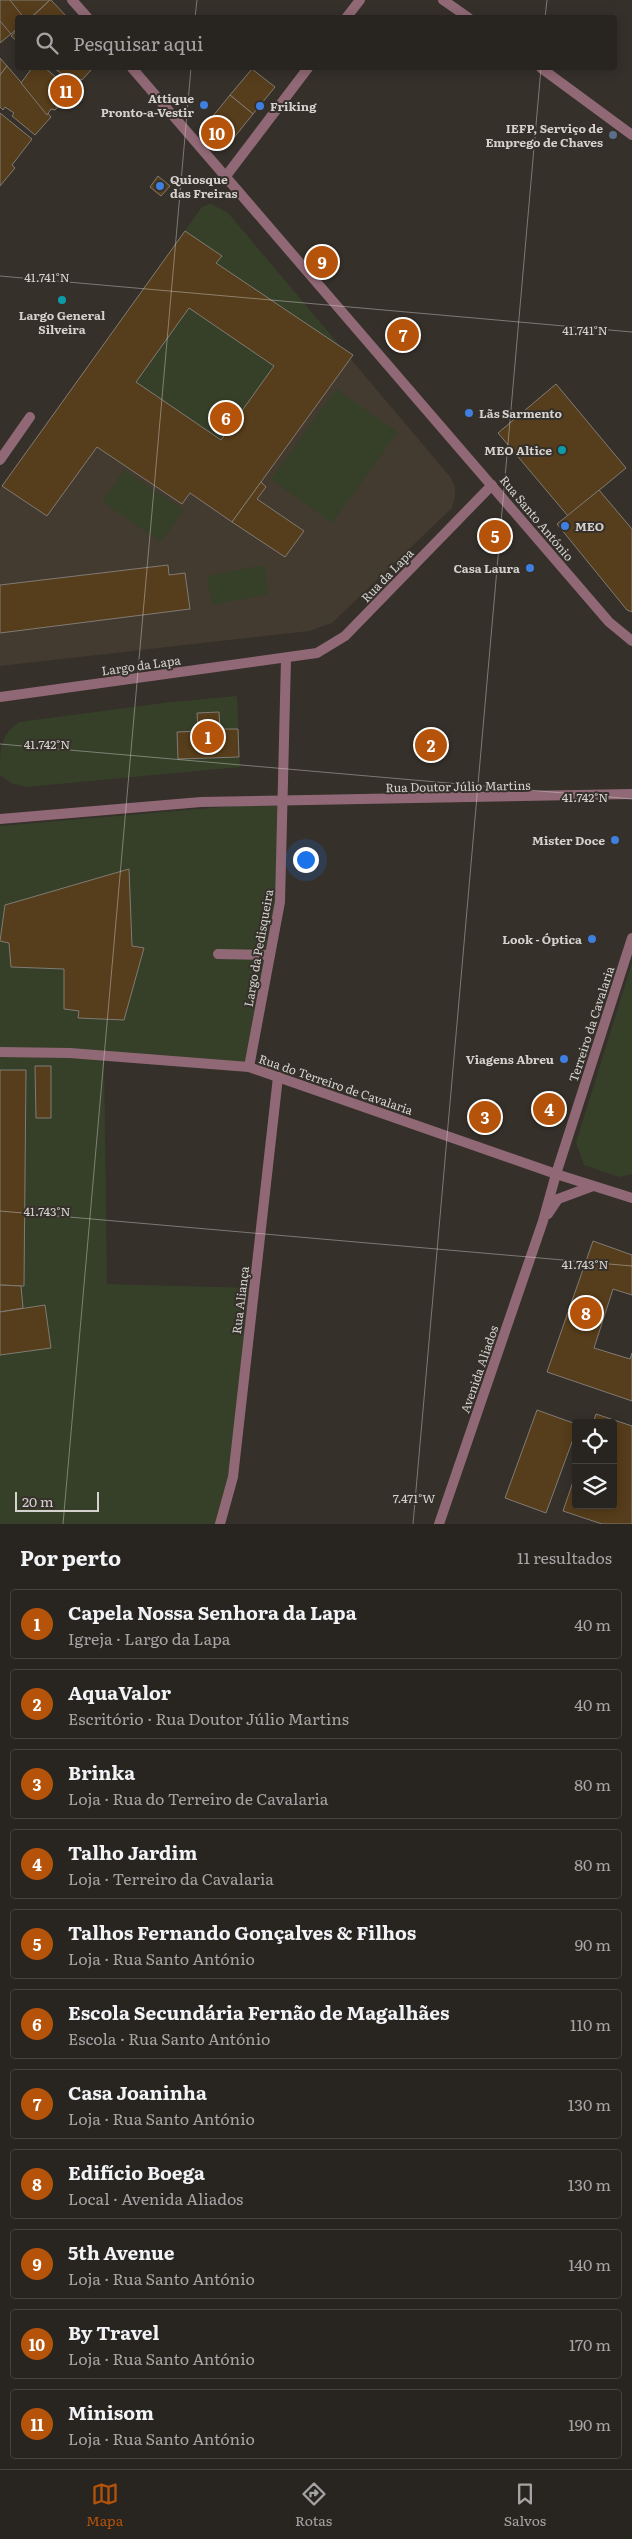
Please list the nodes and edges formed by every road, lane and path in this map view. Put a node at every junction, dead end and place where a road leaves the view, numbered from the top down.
1 (72, 0) edge
2 (360, 0) edge
3 (443, 0) edge
4 (85, 15) edge
5 (348, 15) edge
6 (465, 15) edge
7 (134, 70) edge
8 (306, 70) edge
9 (544, 70) edge
10 (632, 135) edge
11 (226, 176) junction
12 (30, 417) dead end
13 (0, 460) edge
14 (492, 485) junction
15 (632, 641) edge
16 (286, 659) junction
17 (0, 697) edge
18 (632, 794) edge
19 (284, 802) junction
20 (0, 819) edge
21 (632, 938) edge
22 (218, 954) dead end
23 (270, 955) junction
24 (0, 1052) edge
25 (249, 1067) junction
26 (278, 1077) junction
27 (556, 1174) junction
28 (593, 1186) junction
29 (632, 1198) edge
30 (543, 1222) junction
31 (220, 1524) edge
32 (439, 1524) edge

1 - 4 street
2 - 5 street
3 - 6 street
7 - 11 street, Rua Santo António
8 - 11 street
9 - 10 street
11 - 14 street, Rua Santo António
12 - 13 street
14 - 15 street, Rua Santo António
14 - 16 street, Rua da Lapa
16 - 17 street, Largo da Lapa
16 - 19 street, Largo da Pedisqueira
18 - 19 street, Rua Doutor Júlio Martins
19 - 20 street
19 - 23 street, Largo da Pedisqueira
21 - 27 street, Terreiro da Cavalaria
22 - 23 street
23 - 25 street, Largo da Pedisqueira
24 - 25 street, Rua do Terreiro de Cavalaria
25 - 26 street, Rua do Terreiro de Cavalaria
26 - 27 street, Rua do Terreiro de Cavalaria
26 - 31 street, Rua Aliança
27 - 28 street, Rua do Terreiro de Cavalaria
27 - 30 street, Avenida Aliados
28 - 29 street, Rua do Terreiro de Cavalaria
28 - 30 street, Avenida Aliados
30 - 32 street, Avenida Aliados

